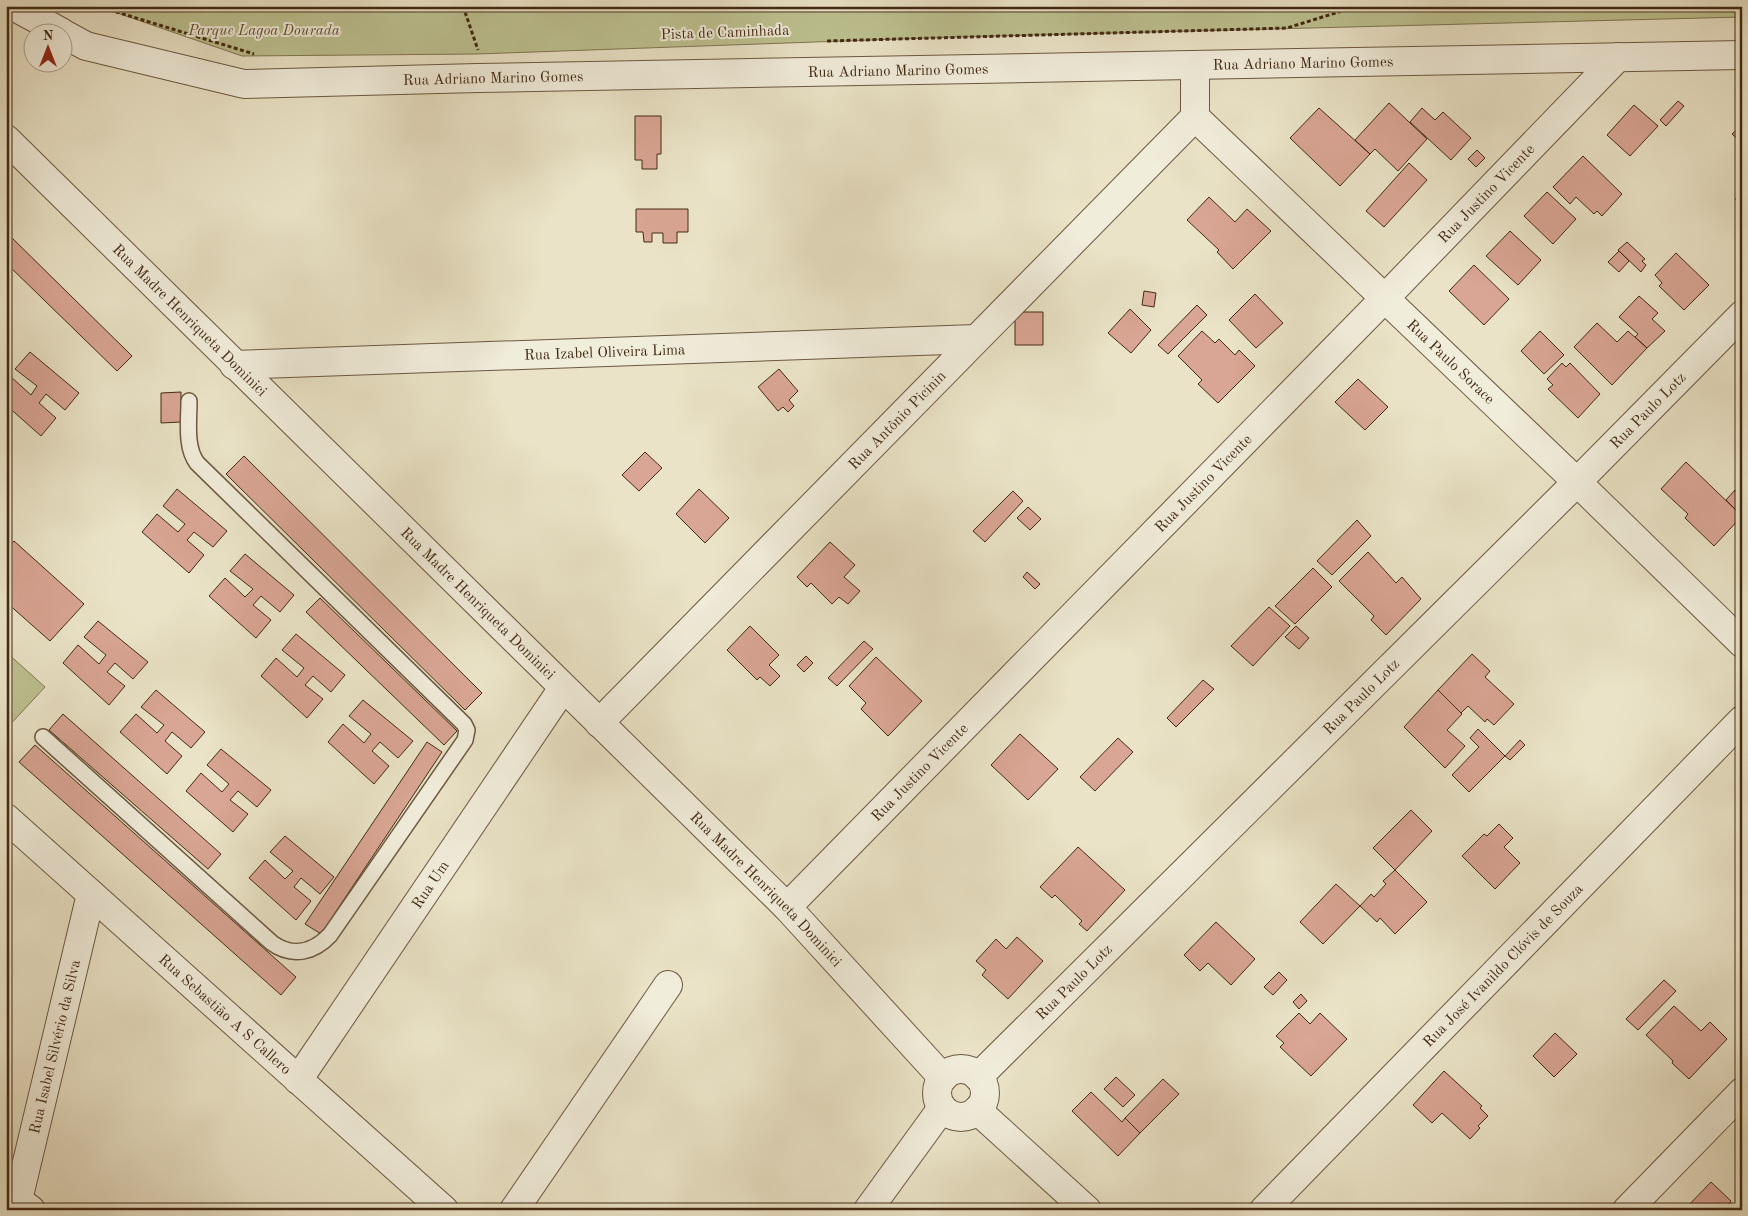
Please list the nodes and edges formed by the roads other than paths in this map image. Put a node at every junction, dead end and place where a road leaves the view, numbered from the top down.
1 (13, 6) edge
2 (42, 22) edge
3 (72, 38) edge
4 (1742, 55) edge
5 (1618, 57) junction
6 (1196, 66) junction
7 (1195, 117) junction
8 (6, 139) edge
9 (1385, 298) junction
10 (1742, 315) edge
11 (976, 339) junction
12 (234, 365) junction
13 (190, 401) dead end
14 (1577, 482) junction
15 (1742, 643) edge
16 (563, 688) junction
17 (1742, 720) edge
18 (599, 723) junction
19 (43, 737) dead end
20 (6, 818) edge
21 (91, 894) junction
22 (787, 907) junction
23 (668, 985) dead end
24 (978, 1077) junction
25 (943, 1078) junction
26 (298, 1080) junction
27 (1742, 1092) edge
28 (942, 1108) junction
29 (977, 1110) junction
30 (25, 1205) edge
31 (444, 1210) edge
32 (514, 1210) edge
33 (868, 1210) edge
34 (1087, 1210) edge
35 (1264, 1210) edge
36 (1627, 1210) edge

1 - 2 street, Rua Adriano Marino Gomes
3 - 6 street, Rua Adriano Marino Gomes
4 - 5 street, Rua Adriano Marino Gomes
5 - 6 street, Rua Adriano Marino Gomes
5 - 9 street, Rua Justino Vicente
6 - 7 street
7 - 9 street, Rua Paulo Sorace
7 - 11 street, Rua Antônio Picinin
8 - 12 street, Rua Madre Henriqueta Dominici
9 - 14 street, Rua Paulo Sorace
9 - 22 street, Rua Justino Vicente
10 - 14 street, Rua Paulo Lotz
11 - 12 street, Rua Izabel Oliveira Lima
11 - 18 street, Rua Antônio Picinin
12 - 16 street, Rua Madre Henriqueta Dominici
13 - 19 lane
14 - 15 street, Rua Paulo Sorace
14 - 24 street, Rua Paulo Lotz
16 - 18 street, Rua Madre Henriqueta Dominici
16 - 26 street, Rua Um
17 - 35 street, Rua José Ivanildo Clóvis de Souza
18 - 22 street, Rua Madre Henriqueta Dominici
20 - 21 street, Rua Sebastião A S Callero
21 - 26 street, Rua Sebastião A S Callero
21 - 30 street, Rua Isabel Silvério da Silva
22 - 25 street, Rua Madre Henriqueta Dominici
23 - 32 street
24 - 25 street
24 - 29 street
25 - 28 street
26 - 31 street, Rua Sebastião A S Callero
27 - 36 street
28 - 29 street
28 - 33 street
29 - 34 street

